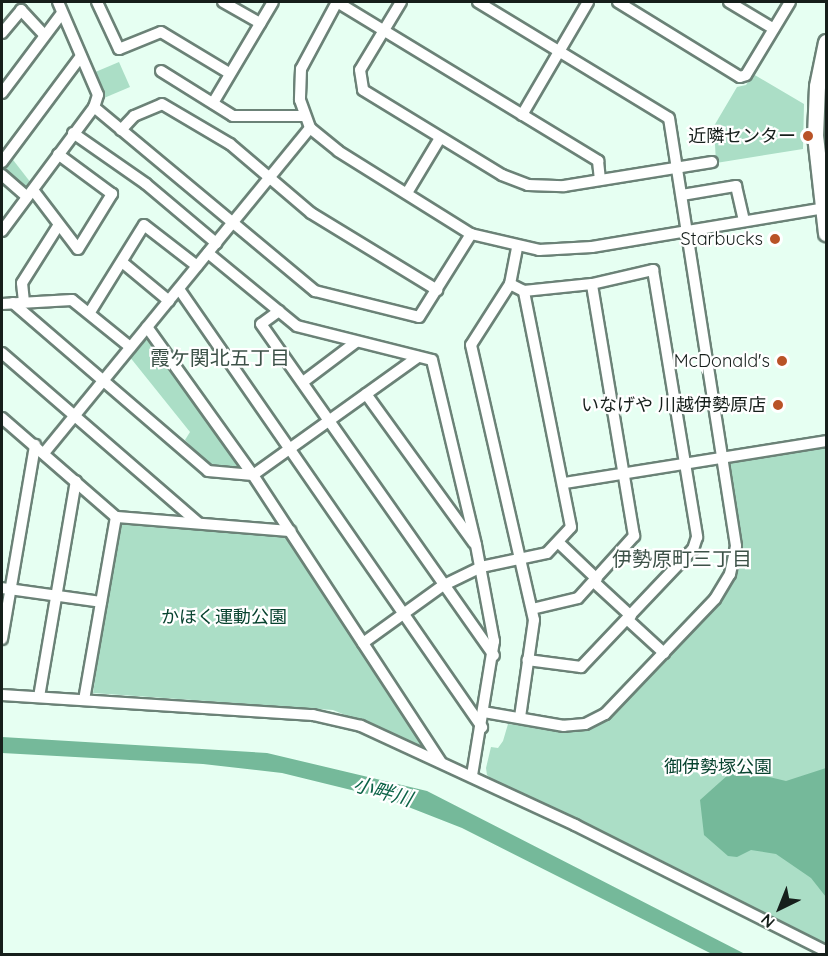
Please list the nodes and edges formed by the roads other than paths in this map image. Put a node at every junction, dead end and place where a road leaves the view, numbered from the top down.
1 (58, 2) edge
2 (97, 2) edge
3 (223, 2) edge
4 (273, 2) edge
5 (337, 2) edge
6 (401, 2) edge
7 (478, 2) edge
8 (588, 2) edge
9 (618, 2) edge
10 (729, 2) edge
11 (790, 2) edge
12 (62, 13) junction
13 (260, 23) junction
14 (774, 29) junction
15 (384, 30) junction
16 (2, 33) edge
17 (44, 35) junction
18 (826, 42) edge
19 (560, 50) junction
20 (81, 57) junction
21 (161, 71) dead end
22 (229, 73) junction
23 (2, 93) edge
24 (213, 103) junction
25 (94, 107) junction
26 (522, 115) junction
27 (304, 116) junction
28 (310, 128) junction
29 (121, 130) junction
30 (73, 133) junction
31 (440, 138) junction
32 (58, 154) junction
33 (2, 162) edge
34 (712, 162) dead end
35 (678, 167) junction
36 (2, 175) edge
37 (270, 178) junction
38 (600, 180) junction
39 (30, 193) junction
40 (407, 193) junction
41 (682, 195) junction
42 (825, 208) edge
43 (744, 221) junction
44 (232, 223) junction
45 (58, 226) junction
46 (2, 231) edge
47 (686, 231) junction
48 (826, 233) edge
49 (471, 234) junction
50 (216, 243) junction
51 (517, 248) junction
52 (208, 253) junction
53 (122, 262) junction
54 (197, 266) junction
55 (510, 284) junction
56 (592, 284) junction
57 (179, 289) junction
58 (437, 290) junction
59 (524, 291) junction
60 (169, 301) junction
61 (18, 302) junction
62 (2, 304) edge
63 (279, 311) junction
64 (90, 312) junction
65 (147, 327) junction
66 (356, 342) junction
67 (130, 347) junction
68 (2, 353) edge
69 (418, 357) junction
70 (104, 380) junction
71 (303, 382) junction
72 (366, 394) junction
73 (75, 415) junction
74 (2, 421) edge
75 (331, 421) junction
76 (826, 441) edge
77 (292, 448) junction
78 (40, 449) junction
79 (721, 457) junction
80 (685, 464) junction
81 (626, 473) junction
82 (253, 475) junction
83 (76, 481) junction
84 (565, 483) junction
85 (116, 517) junction
86 (198, 523) junction
87 (290, 531) junction
88 (559, 543) junction
89 (476, 545) junction
90 (520, 558) junction
91 (481, 567) junction
92 (595, 580) junction
93 (442, 586) junction
94 (6, 588) edge
95 (56, 596) junction
96 (101, 602) junction
97 (532, 609) junction
98 (405, 613) junction
99 (629, 618) junction
100 (2, 639) edge
101 (363, 643) junction
102 (664, 653) junction
103 (494, 655) junction
104 (527, 660) junction
105 (2, 695) edge
106 (39, 697) junction
107 (84, 700) junction
108 (484, 712) junction
109 (520, 717) junction
110 (482, 727) junction
111 (441, 762) junction
112 (472, 776) junction
113 (826, 951) edge

1 - 12 street
2 - 22 street
3 - 13 street
4 - 13 street
5 - 15 street
5 - 27 street
6 - 15 street
7 - 19 street
8 - 19 street
9 - 14 street
10 - 14 street
11 - 14 street
12 - 17 street
12 - 20 street
13 - 22 street
15 - 26 street
15 - 31 street
16 - 17 street
17 - 23 street
18 - 42 street
19 - 26 street
19 - 35 street
20 - 25 street
20 - 33 street
21 - 24 street
22 - 24 street
24 - 27 street
25 - 29 street
25 - 30 street
26 - 38 street
27 - 28 street
28 - 37 street
28 - 40 street
29 - 37 street
29 - 44 street
30 - 32 street
30 - 50 street
31 - 38 street
31 - 40 street
32 - 39 street
32 - 45 street
34 - 35 street
35 - 38 street
35 - 41 street
36 - 39 street
37 - 44 street
37 - 58 street
39 - 45 street
39 - 46 street
40 - 49 street
41 - 43 street
41 - 47 street
42 - 43 street
42 - 48 street
43 - 47 street
44 - 50 street
44 - 58 street
45 - 61 street
47 - 51 street
47 - 79 street
49 - 51 street
49 - 58 street
50 - 52 street
51 - 55 street
52 - 54 street
52 - 63 street
53 - 54 street
53 - 60 street
53 - 64 street
54 - 57 street
55 - 59 street
55 - 90 street
56 - 59 street
56 - 80 street
56 - 81 street
57 - 60 street
57 - 77 street
59 - 84 street
60 - 65 street
61 - 62 street
61 - 64 street
61 - 70 street
63 - 66 street
63 - 71 street
64 - 67 street
65 - 67 street
65 - 82 street
66 - 69 street
66 - 71 street
67 - 70 street
68 - 73 street
69 - 72 street
69 - 89 street
70 - 73 street
70 - 82 street
71 - 75 street
72 - 75 street
72 - 89 street
73 - 78 street
73 - 86 street
74 - 78 street
75 - 77 street
75 - 93 street
76 - 79 street
77 - 82 street
77 - 98 street
78 - 83 street
78 - 94 street
79 - 80 street
79 - 102 street
80 - 81 street
80 - 99 street
81 - 84 street
81 - 92 street
82 - 87 street
83 - 85 street
83 - 95 street
84 - 88 street
85 - 86 street
85 - 96 street
86 - 87 street
87 - 101 street
88 - 90 street
88 - 92 street
89 - 91 street
90 - 91 street
90 - 97 street
91 - 93 street
91 - 103 street
92 - 97 street
92 - 99 street
93 - 98 street
93 - 103 street
94 - 95 street
94 - 100 street
95 - 96 street
95 - 106 street
96 - 107 street
97 - 104 street
98 - 101 street
98 - 110 street
99 - 102 street
99 - 104 street
101 - 111 street
102 - 109 street
103 - 108 street
104 - 109 street
105 - 106 street
106 - 107 street
107 - 111 street
108 - 109 street
108 - 110 street
110 - 112 street
111 - 112 street
112 - 113 street

